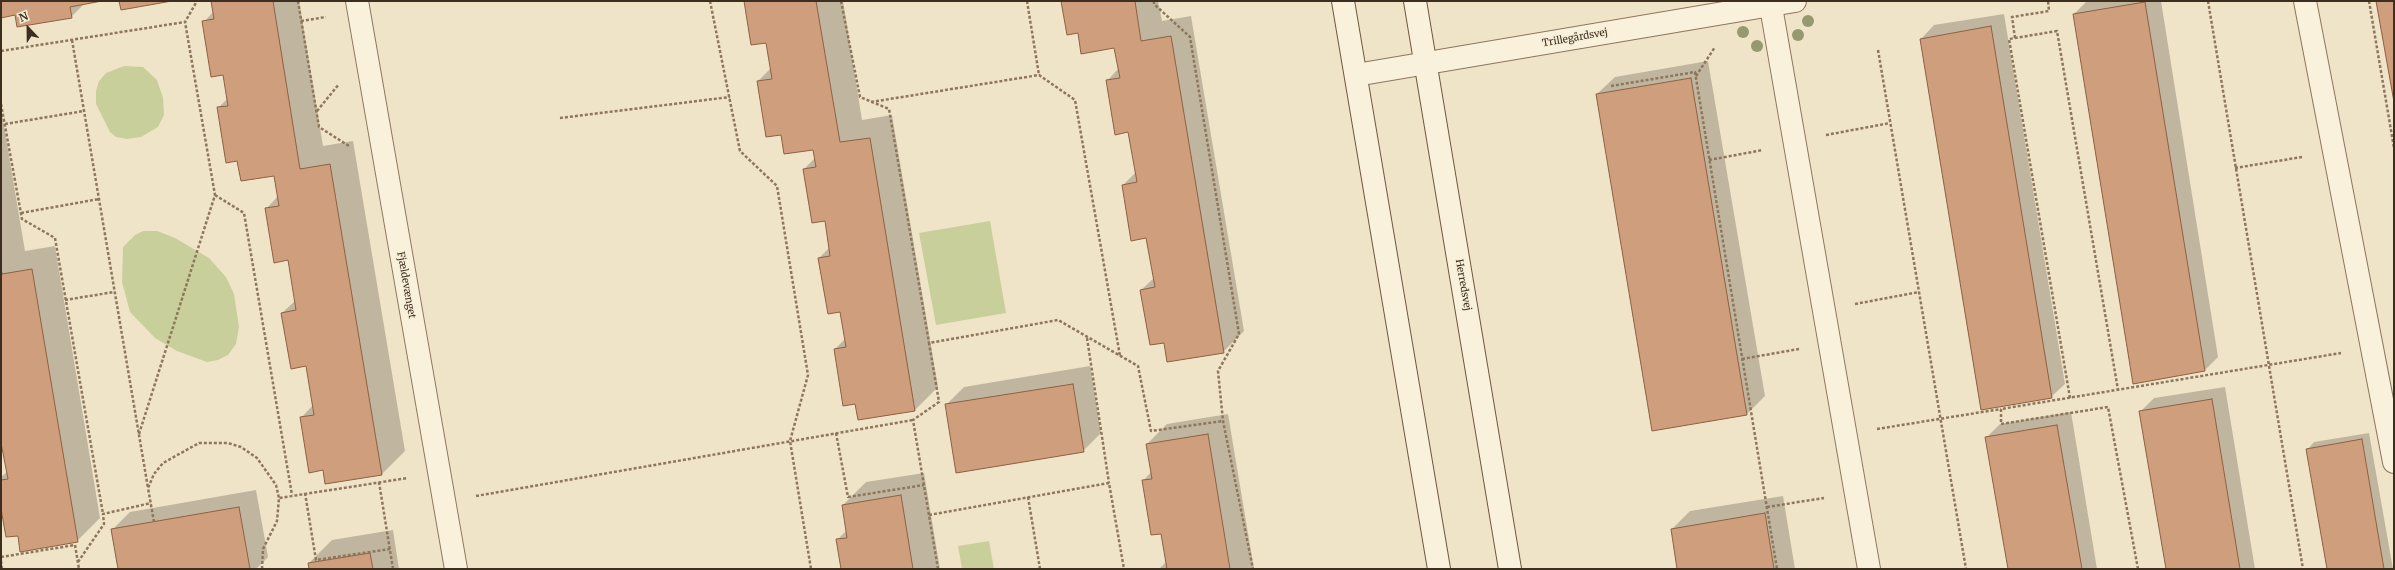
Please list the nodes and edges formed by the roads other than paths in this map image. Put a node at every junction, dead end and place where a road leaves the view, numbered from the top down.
1 (357, 1) edge
2 (1343, 1) edge
3 (1415, 1) edge
4 (1795, 1) edge
5 (2306, 1) edge
6 (1771, 3) edge
7 (1425, 63) junction
8 (1356, 75) junction
9 (2394, 462) edge
10 (456, 569) edge
11 (1439, 569) edge
12 (1510, 569) edge
13 (1869, 569) edge

1 - 10 street, Fjældevænget
2 - 8 street
3 - 7 street, Herredsvej
4 - 6 street, Trillegårdsvej
5 - 9 street
6 - 7 street, Trillegårdsvej
6 - 13 street
7 - 8 street, Trillegårdsvej
7 - 12 street, Herredsvej
8 - 11 street

